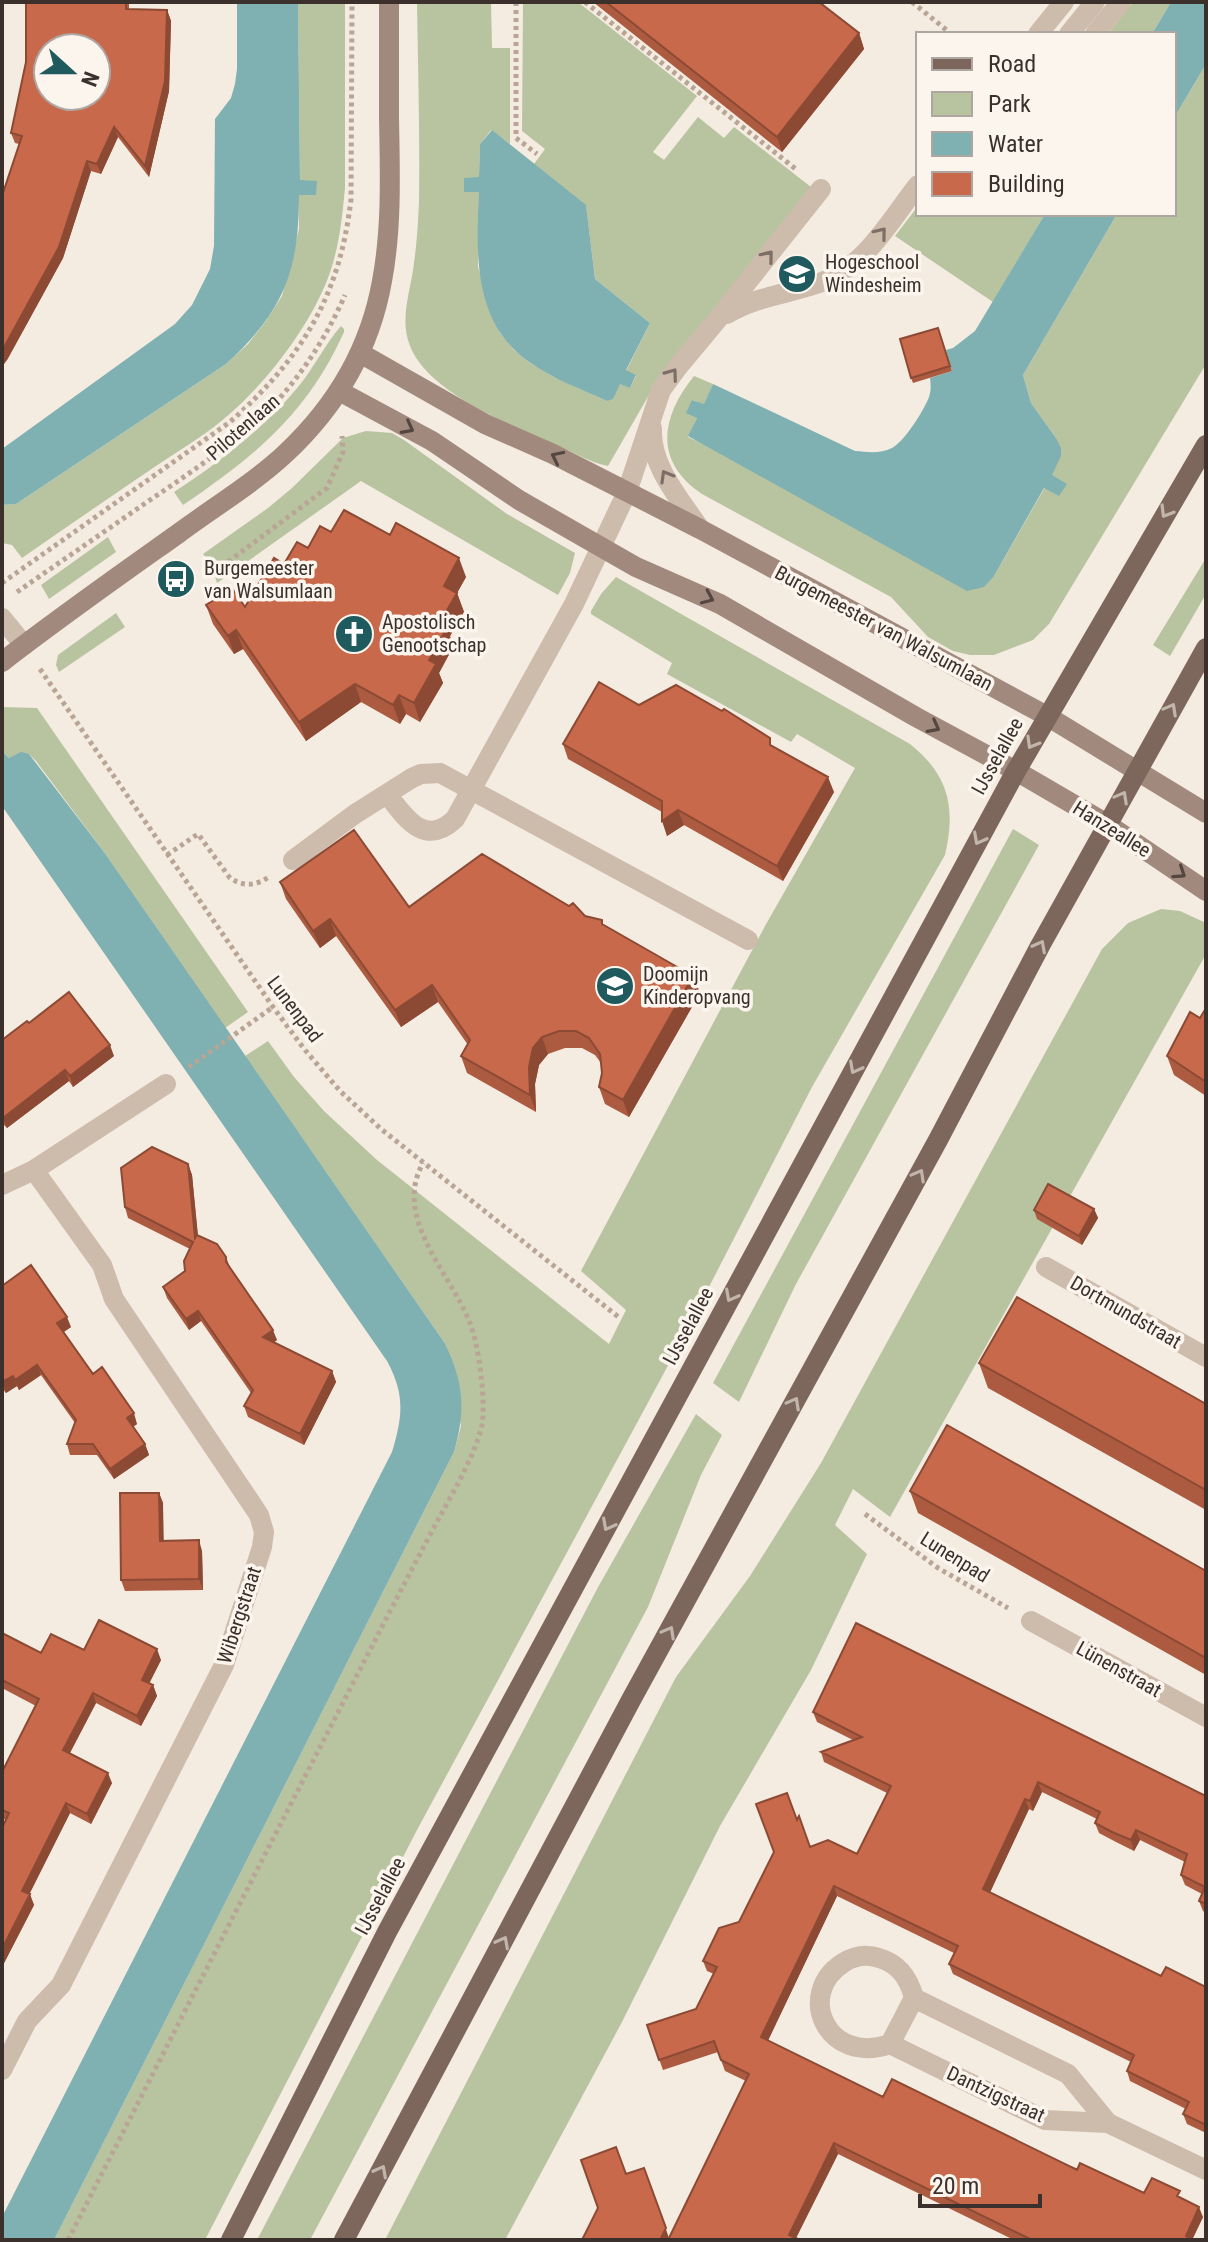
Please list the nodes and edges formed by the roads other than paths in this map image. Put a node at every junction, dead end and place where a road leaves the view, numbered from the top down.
1 (389, 2) edge
2 (1064, 2) edge
3 (1095, 2) edge
4 (1121, 2) edge
5 (1040, 32) edge
6 (1071, 32) edge
7 (1097, 32) edge
8 (916, 188) edge
9 (821, 189) road end
10 (717, 320) junction
11 (360, 353) junction
12 (339, 391) junction
13 (653, 416) junction
14 (1206, 445) edge
15 (627, 492) junction
16 (700, 529) junction
17 (601, 547) junction
18 (2, 618) edge
19 (24, 645) junction
20 (1206, 648) edge
21 (2, 662) edge
22 (1047, 716) junction
23 (1016, 771) junction
24 (1137, 771) junction
25 (471, 789) junction
26 (387, 794) junction
27 (1206, 813) edge
28 (1107, 824) junction
29 (293, 860) road end
30 (1206, 891) edge
31 (748, 940) dead end
32 (166, 1084) road end
33 (34, 1170) junction
34 (2, 1185) edge
35 (1046, 1267) dead end
36 (1206, 1357) edge
37 (1031, 1621) road end
38 (1206, 1717) edge
39 (914, 1998) junction
40 (890, 2044) junction
41 (2, 2070) edge
42 (1108, 2123) junction
43 (1206, 2170) edge
44 (231, 2240) edge
45 (344, 2240) edge

1 - 11 street
2 - 5 street
3 - 6 street
4 - 7 street
10 -> 8 street
10 -> 9 street
13 -> 10 street
11 - 12 street
15 -> 11 street, Burgemeester van Walsumlaan
12 -> 17 street
12 - 19 street
13 - 15 street
16 -> 13 street
14 -> 22 main road, IJsselallee
15 - 16 street, Burgemeester van Walsumlaan
15 - 17 street
16 - 22 street, Burgemeester van Walsumlaan
17 -> 23 street
17 - 25 street
18 - 19 street
19 - 21 street
24 -> 20 main road
22 -> 23 main road, IJsselallee
22 - 24 street, Burgemeester van Walsumlaan
23 - 28 street, Hanzeallee
23 -> 44 main road, IJsselallee
24 - 27 street
28 -> 24 main road
25 - 26 street
25 - 26 street
25 - 31 street
26 - 29 street
28 -> 30 street, Hanzeallee
45 -> 28 main road
32 - 33 street
33 - 34 street
33 - 41 street, Wibergstraat
35 - 36 street, Dortmundstraat
37 - 38 street, Lünenstraat
39 - 40 street
39 - 40 street, Dantzigstraat
39 - 42 street, Dantzigstraat
40 - 42 street, Dantzigstraat
42 - 43 street, Dantzigstraat

